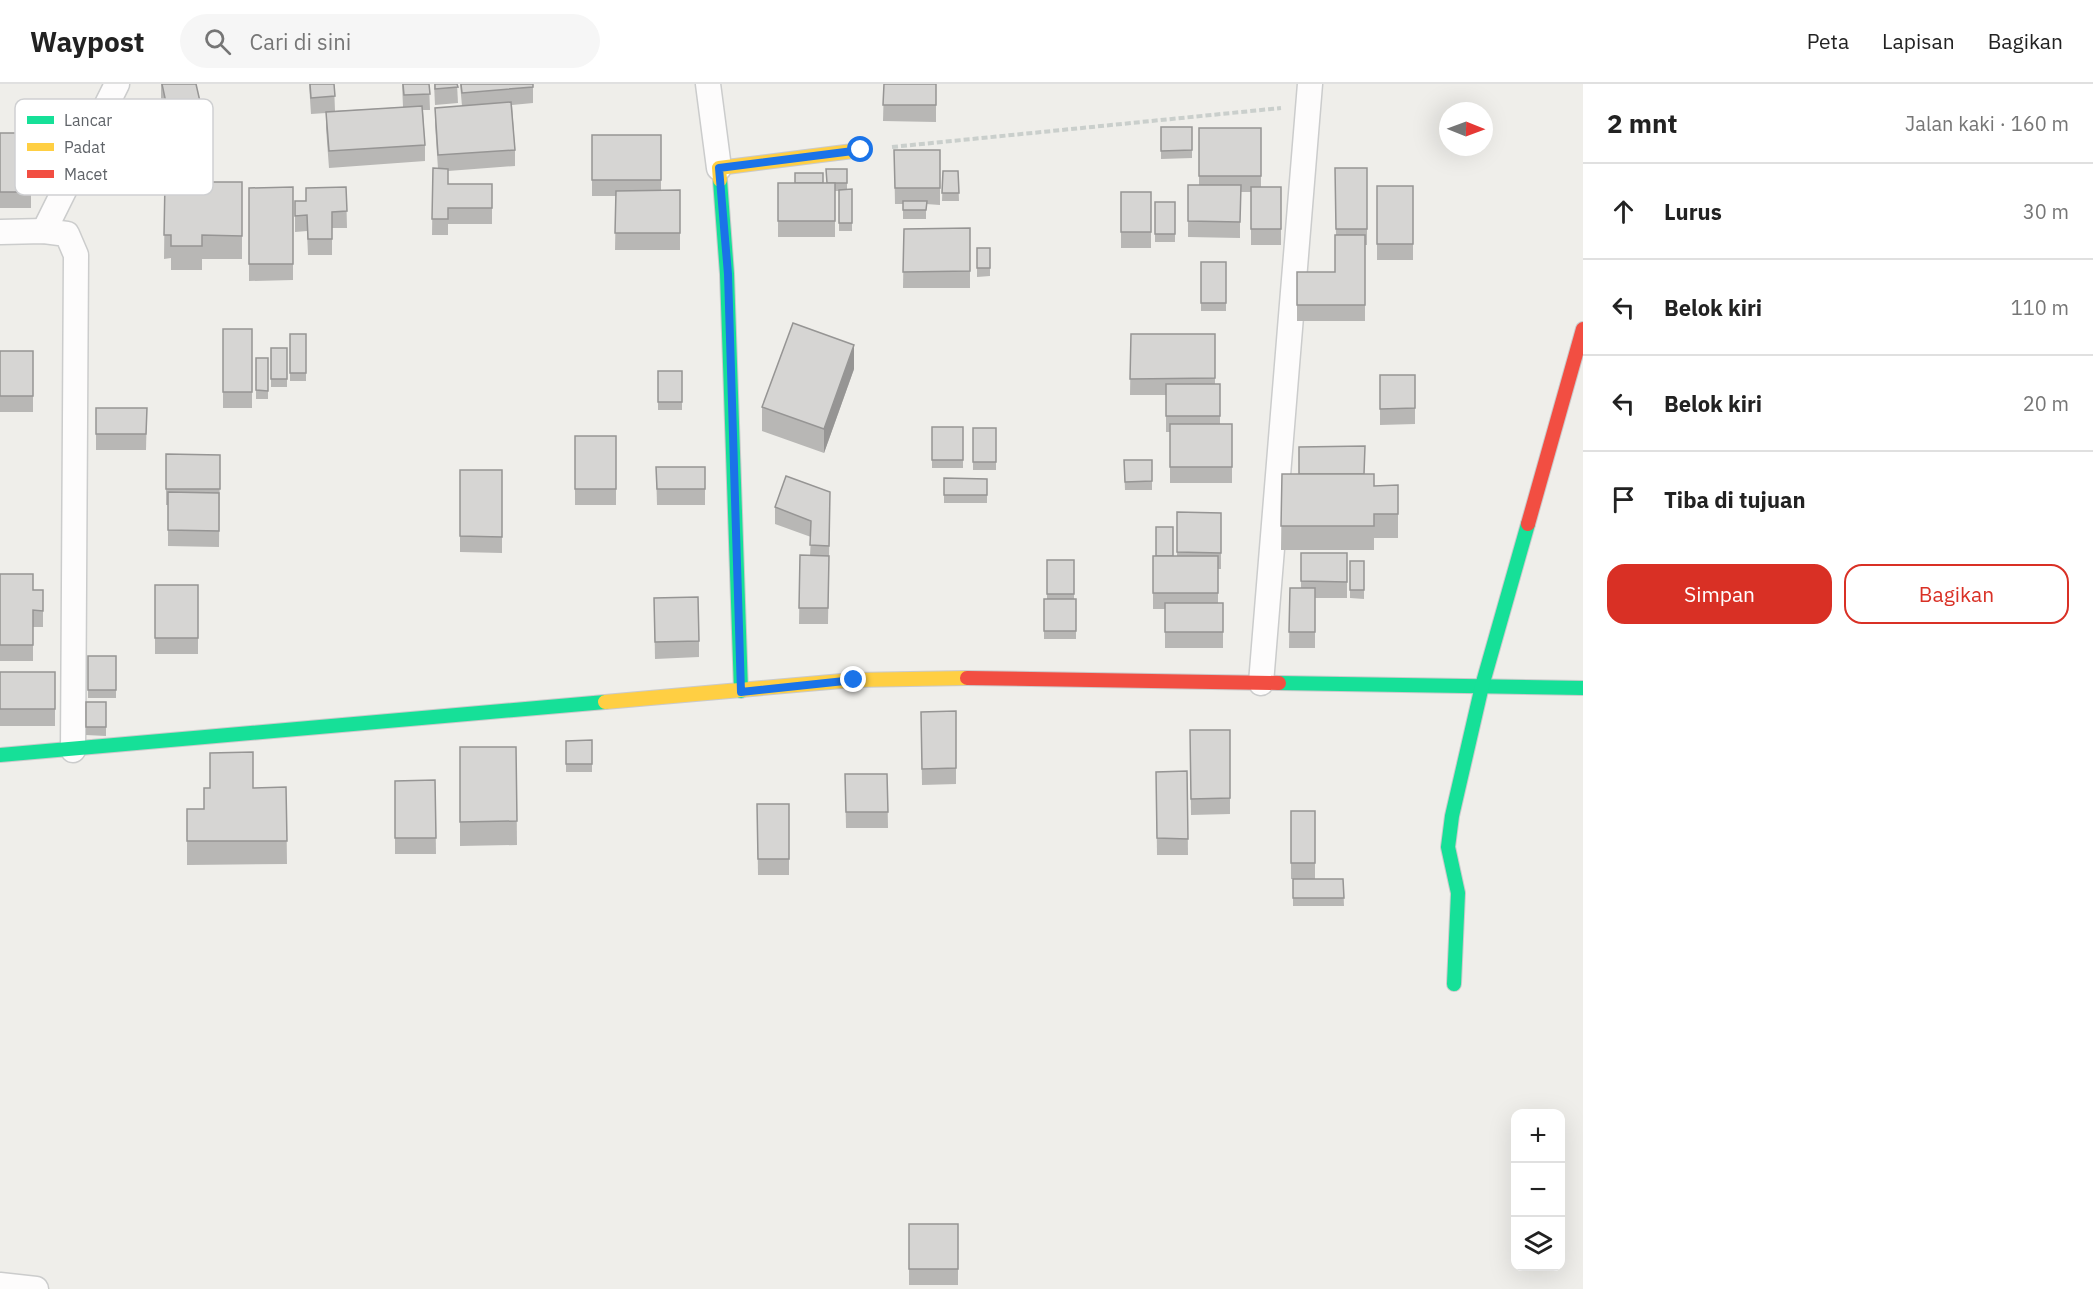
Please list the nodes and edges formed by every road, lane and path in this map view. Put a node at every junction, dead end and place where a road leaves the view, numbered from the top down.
1 (117, 84) edge
2 (708, 84) edge
3 (1309, 95) edge
4 (110, 99) edge
5 (861, 150) joint
6 (719, 168) junction
7 (62, 195) edge
8 (44, 231) junction
9 (0, 232) edge
10 (1583, 329) edge
11 (1262, 683) junction
12 (1482, 686) junction
13 (1583, 688) edge
14 (741, 692) junction
15 (73, 750) junction
16 (0, 755) edge
17 (1454, 984) dead end
18 (0, 1286) edge
19 (36, 1289) edge

1 - 4 street
2 - 6 street
3 - 5 path
3 - 11 street
5 - 6 street
6 - 14 street
7 - 8 street
8 - 9 street
8 - 15 street
10 - 12 street
11 - 12 street
11 - 14 street
12 - 13 street
12 - 17 street
14 - 15 street
15 - 16 street
18 - 19 street

